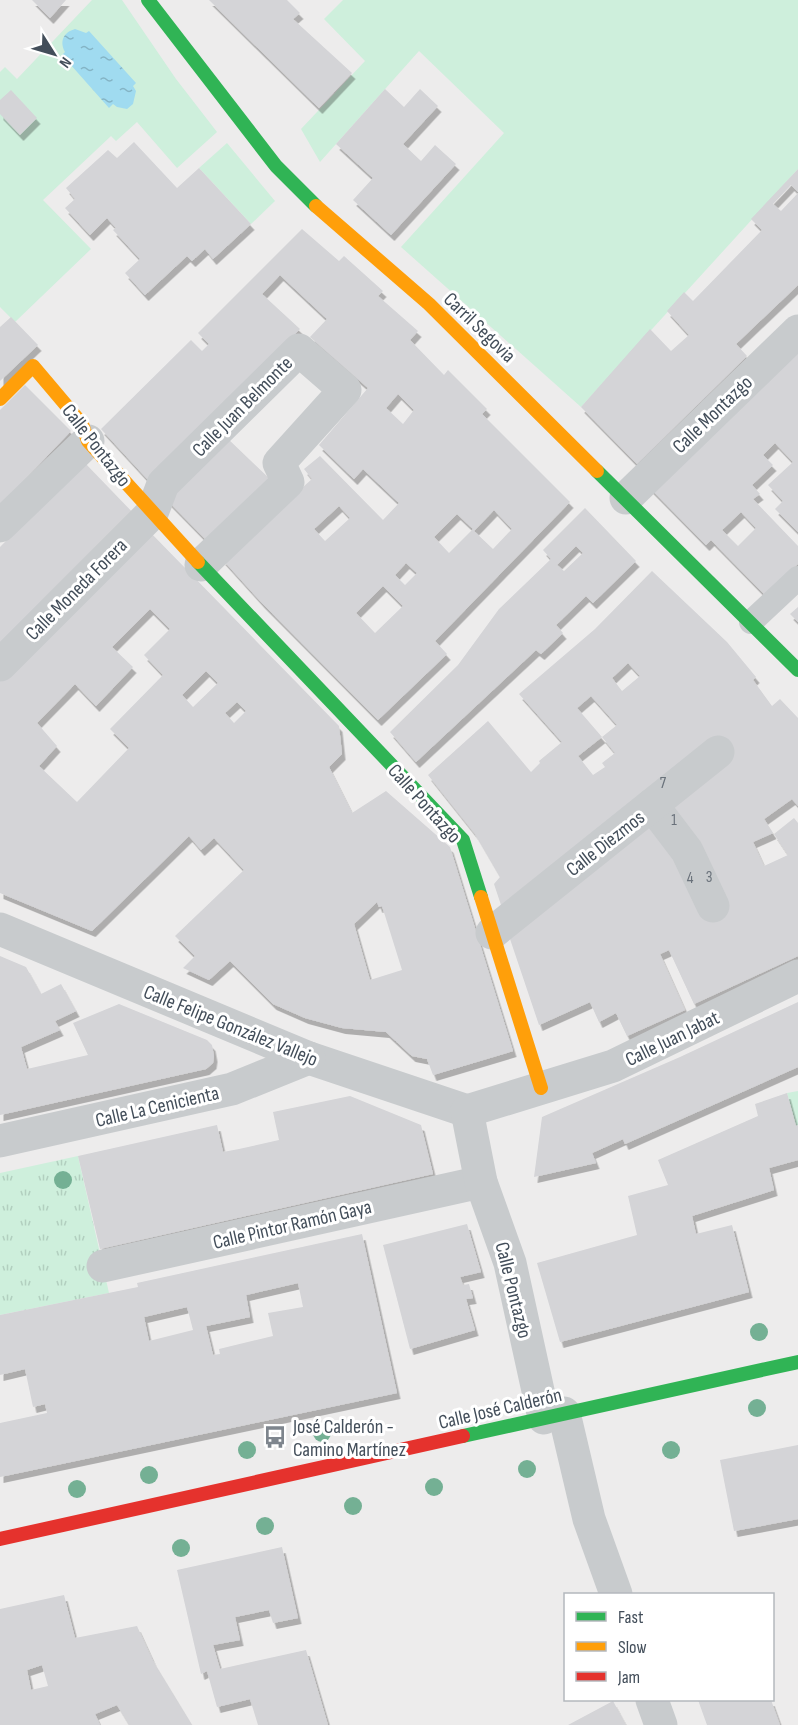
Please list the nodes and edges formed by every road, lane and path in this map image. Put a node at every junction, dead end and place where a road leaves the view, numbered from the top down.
1 (148, 0) edge
2 (798, 331) edge
3 (0, 399) edge
4 (88, 441) junction
5 (626, 498) junction
6 (152, 513) junction
7 (0, 526) edge
8 (201, 566) junction
9 (798, 578) edge
10 (751, 622) junction
11 (0, 665) edge
12 (798, 670) edge
13 (718, 752) dead end
14 (652, 805) junction
15 (713, 906) dead end
16 (0, 929) edge
17 (492, 933) junction
18 (798, 976) edge
19 (309, 1058) junction
20 (541, 1088) junction
21 (467, 1111) junction
22 (0, 1140) edge
23 (481, 1182) junction
24 (103, 1266) dead end
25 (798, 1362) edge
26 (554, 1415) junction
27 (0, 1539) edge
28 (616, 1593) edge
29 (652, 1701) edge
30 (661, 1725) edge

1 - 5 street, Carril Segovia
2 - 5 street, Calle Montazgo
3 - 4 street, Calle Pontazgo
4 - 6 street, Calle Pontazgo
4 - 7 street
5 - 10 street, Carril Segovia
6 - 8 street, Calle Pontazgo
6 - 8 street, Calle Juan Belmonte
6 - 11 street, Calle Moneda Forera
8 - 17 street, Calle Pontazgo
9 - 10 lane
10 - 12 street, Carril Segovia
13 - 14 street, Calle Diezmos
14 - 15 street
14 - 17 street, Calle Diezmos
16 - 19 street, Calle Felipe González Vallejo
17 - 20 street, Calle Pontazgo
18 - 20 street, Calle Juan Jabat
19 - 21 street, Calle Felipe González Vallejo
19 - 22 street, Calle La Cenicienta
20 - 21 street
21 - 23 street, Calle Pontazgo
23 - 24 street, Calle Pintor Ramón Gaya
23 - 26 street, Calle Pontazgo
25 - 26 street, Calle José Calderón
26 - 27 street, Calle José Calderón
26 - 28 street, Calle Pontazgo
29 - 30 street

